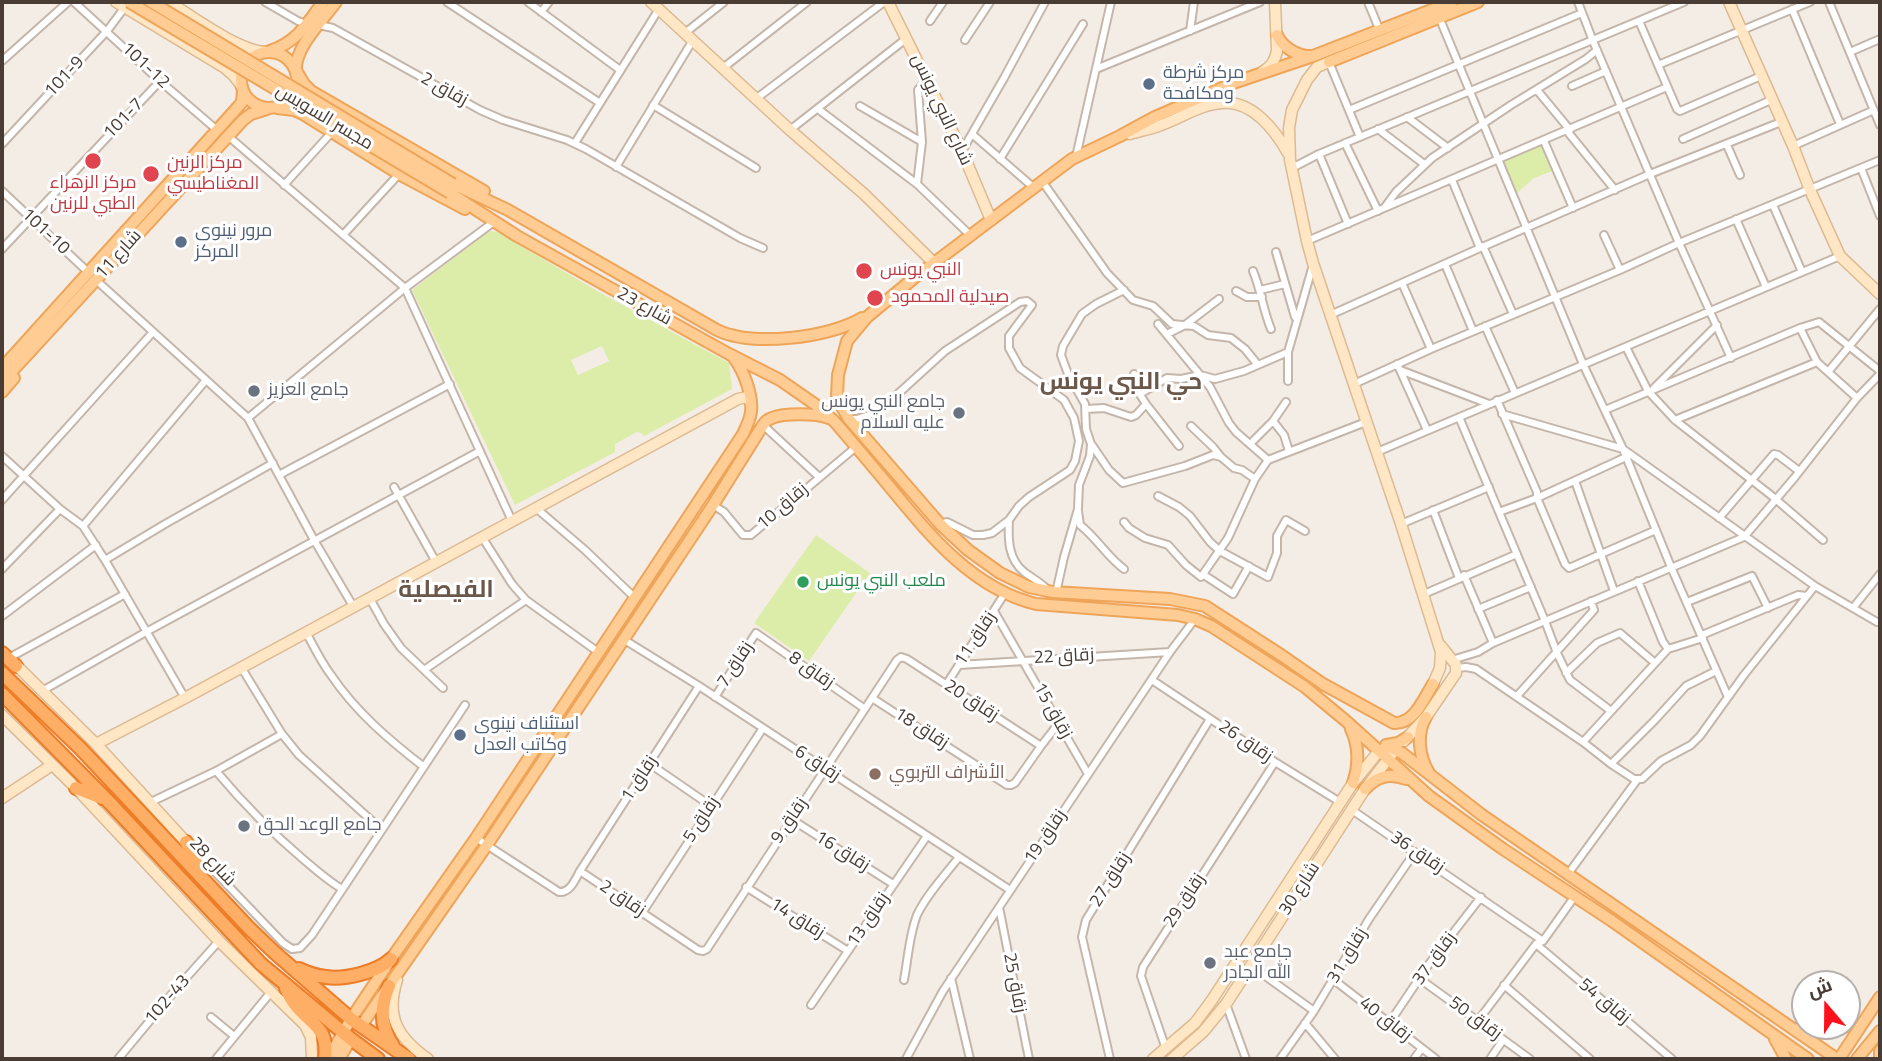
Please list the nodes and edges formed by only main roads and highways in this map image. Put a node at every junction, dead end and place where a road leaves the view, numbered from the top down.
1 (151, 2) edge
2 (169, 2) edge
3 (323, 2) edge
4 (335, 2) edge
5 (1275, 2) edge
6 (1452, 2) edge
7 (1478, 2) edge
8 (1729, 2) edge
9 (888, 3) edge
10 (123, 4) edge
11 (655, 5) edge
12 (1435, 9) edge
13 (1277, 35) junction
14 (268, 52) junction
15 (1313, 56) junction
16 (1329, 62) joint
17 (297, 72) junction
18 (1252, 77) junction
19 (242, 88) junction
20 (272, 108) junction
21 (222, 133) junction
22 (1120, 136) junction
23 (1291, 164) junction
24 (452, 188) junction
25 (991, 220) junction
26 (529, 222) junction
27 (517, 236) junction
28 (934, 262) junction
29 (1880, 294) edge
30 (876, 308) junction
31 (57, 316) junction
32 (729, 354) junction
33 (2, 361) edge
34 (2, 368) edge
35 (2, 382) edge
36 (2, 392) edge
37 (751, 403) junction
38 (834, 421) junction
39 (940, 524) junction
40 (930, 535) junction
41 (1437, 639) junction
42 (7, 657) edge
43 (1454, 664) junction
44 (2, 673) edge
45 (1312, 677) junction
46 (1433, 684) junction
47 (1305, 687) junction
48 (2, 694) edge
49 (2, 715) edge
50 (1426, 717) junction
51 (1346, 721) junction
52 (1408, 737) junction
53 (1370, 742) junction
54 (96, 744) junction
55 (1396, 749) junction
56 (1384, 755) junction
57 (52, 765) junction
58 (1434, 778) junction
59 (1411, 782) junction
60 (1353, 783) junction
61 (76, 788) junction
62 (1365, 789) junction
63 (2, 798) edge
64 (109, 802) junction
65 (186, 842) joint
66 (203, 877) junction
67 (391, 959) junction
68 (286, 962) junction
69 (404, 964) junction
70 (282, 981) junction
71 (389, 986) junction
72 (1878, 1001) edge
73 (1861, 1014) edge
74 (356, 1022) junction
75 (1790, 1028) joint
76 (1880, 1031) edge
77 (348, 1036) junction
78 (1774, 1037) junction
79 (398, 1051) junction
80 (1880, 1051) edge
81 (312, 1059) edge
82 (327, 1059) edge
83 (339, 1059) edge
84 (379, 1059) edge
85 (409, 1059) edge
86 (428, 1059) edge
87 (1153, 1059) edge
88 (1172, 1059) edge
89 (1786, 1059) edge
90 (1808, 1059) edge
91 (1838, 1059) edge
92 (1857, 1059) edge
93 (1880, 1059) edge

1 - 24 main road, مجسر السويس, bridge
2 - 14 main road
3 - 14 main road
4 - 17 main road
5 - 13 main road
6 - 12 main road
7 - 12 main road
8 - 29 main road
9 - 25 main road, شارع النبي يونس
10 - 19 main road
10 - 24 main road, مجسر السويس, bridge
11 - 28 main road
12 - 15 main road
12 - 16 main road
13 - 15 main road
13 - 18 main road
14 - 17 main road
14 - 19 main road
15 - 18 main road
16 - 23 main road
17 - 20 main road
17 - 26 main road
18 - 22 main road
19 - 20 main road
19 - 21 main road, شارع 11
20 - 21 main road, شارع 11
20 - 27 main road
21 - 31 main road, شارع 11
22 - 23 main road
22 - 25 main road
23 - 41 main road
24 - 26 main road, مجسر السويس
24 - 27 main road, مجسر السويس
25 - 28 main road
26 - 30 main road, شارع 23
27 - 32 main road, شارع 23
28 - 30 main road
30 - 39 main road
31 - 33 main road
31 - 34 main road
31 - 35 main road
31 - 36 main road
32 - 37 main road
32 - 38 main road, شارع 23
37 - 54 main road
37 - 67 main road
38 - 40 main road, شارع 23
38 - 69 main road
39 - 40 main road
39 - 45 main road
40 - 47 main road, شارع 23
41 - 43 main road
41 - 46 main road
42 - 54 main road
43 - 46 main road
43 - 50 main road
44 - 66 highway, شارع 28
45 - 46 main road
45 - 47 main road
47 - 51 main road, شارع 23
48 - 64 highway, شارع 28
49 - 57 main road
50 - 52 main road
50 - 58 main road
51 - 53 main road, شارع 23
51 - 60 main road
52 - 53 main road
52 - 55 main road
53 - 56 main road, شارع 23
54 - 65 main road
55 - 56 main road
55 - 58 main road
56 - 59 main road, شارع 23
56 - 60 main road, شارع 30
56 - 62 main road, شارع 30
57 - 61 main road
57 - 63 main road
58 - 75 main road
59 - 62 main road
59 - 78 main road, شارع 23
60 - 87 main road, شارع 30
61 - 64 highway
61 - 81 main road
62 - 88 main road, شارع 30
64 - 70 highway, شارع 28
65 - 66 highway
66 - 68 highway, شارع 28
67 - 68 highway
67 - 74 main road
68 - 74 highway, شارع 28
69 - 71 main road
69 - 86 main road
70 - 77 highway, شارع 28
70 - 82 highway
71 - 74 main road
71 - 79 highway
72 - 73 main road
72 - 91 main road
74 - 77 highway
74 - 79 highway, شارع 28
75 - 91 main road
76 - 92 main road
77 - 82 main road
77 - 83 main road
77 - 84 highway, شارع 28
78 - 89 main road
78 - 90 main road, شارع 23
79 - 85 highway, شارع 28
80 - 93 main road

